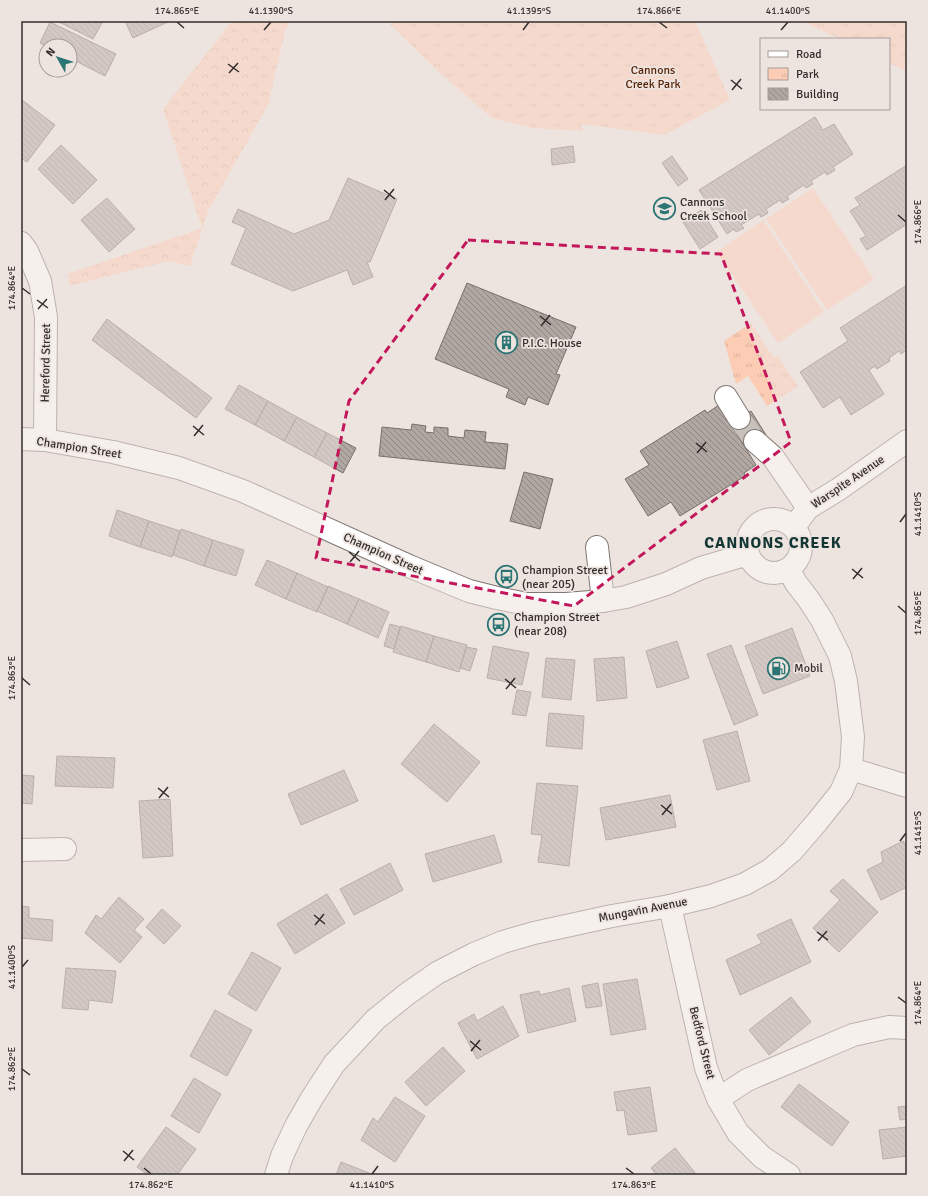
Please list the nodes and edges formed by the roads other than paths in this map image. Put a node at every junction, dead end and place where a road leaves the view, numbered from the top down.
1 (21, 243) edge
2 (726, 397) dead end
3 (739, 418) tunnel mouth
4 (21, 439) edge
5 (45, 440) junction
6 (754, 441) tunnel mouth
7 (907, 441) edge
8 (808, 508) junction
9 (794, 527) junction
10 (597, 548) dead end
11 (748, 554) junction
12 (788, 569) junction
13 (603, 601) junction
14 (851, 770) junction
15 (907, 786) edge
16 (65, 849) dead end
17 (21, 850) edge
18 (670, 906) junction
19 (907, 1028) edge
20 (718, 1099) junction
21 (276, 1175) edge
22 (789, 1175) edge

1 - 5 main road, Hereford Street
2 - 3 main road
4 - 5 main road, Champion Street
5 - 13 main road, Champion Street
6 - 8 main road
7 - 8 main road, Warspite Avenue
8 - 9 main road, Warspite Avenue
9 - 11 main road
9 - 12 main road
10 - 13 main road
11 - 12 main road
11 - 13 main road, Champion Street
12 - 14 main road, Mungavin Avenue
14 - 15 main road
14 - 18 main road, Mungavin Avenue
16 - 17 main road
18 - 20 main road, Bedford Street
18 - 21 main road, Mungavin Avenue
19 - 20 main road
20 - 22 main road, Bedford Street

